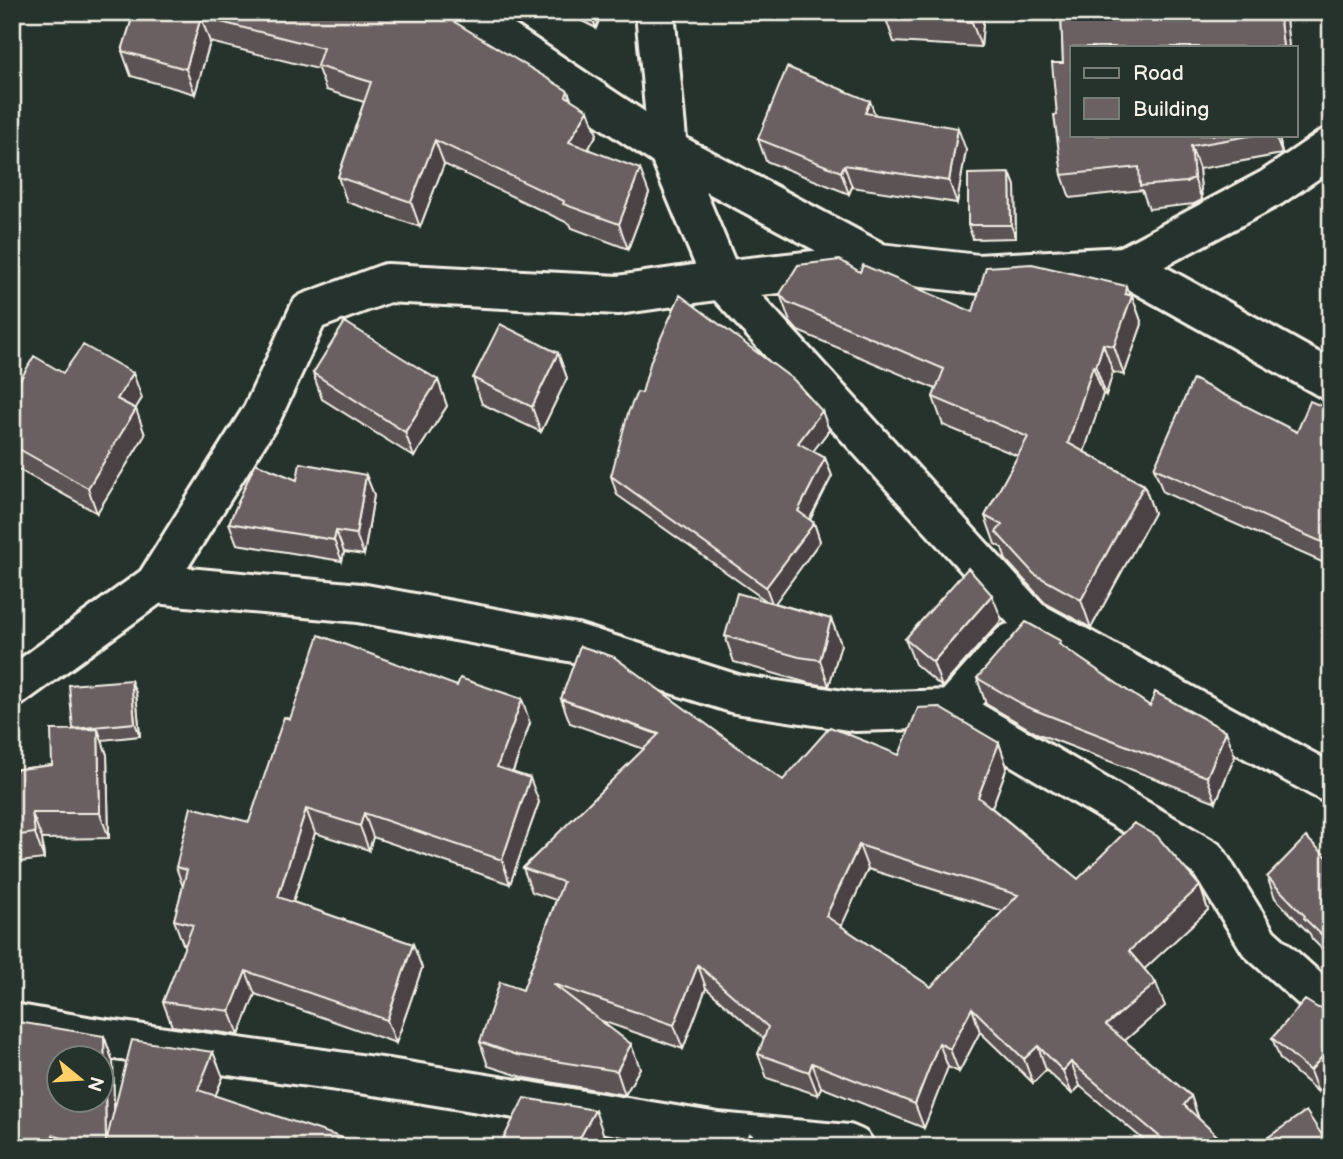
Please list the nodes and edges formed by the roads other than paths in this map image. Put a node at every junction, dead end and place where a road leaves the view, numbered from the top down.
1 (461, 12) edge
2 (655, 12) edge
3 (1331, 147) edge
4 (668, 150) junction
5 (879, 263) junction
6 (1125, 266) junction
7 (722, 280) junction
8 (1331, 381) edge
9 (155, 584) junction
10 (1031, 620) junction
11 (12, 688) edge
12 (952, 709) junction
13 (1331, 784) edge
14 (1331, 1008) edge
15 (12, 1023) edge
16 (854, 1147) edge

1 - 4 street
2 - 4 street
3 - 6 street
4 - 5 street
4 - 7 street
5 - 6 street
5 - 7 street
6 - 8 street
7 - 9 street
7 - 10 street
9 - 11 street
9 - 12 street
10 - 12 street
10 - 13 street
12 - 14 street
15 - 16 street

